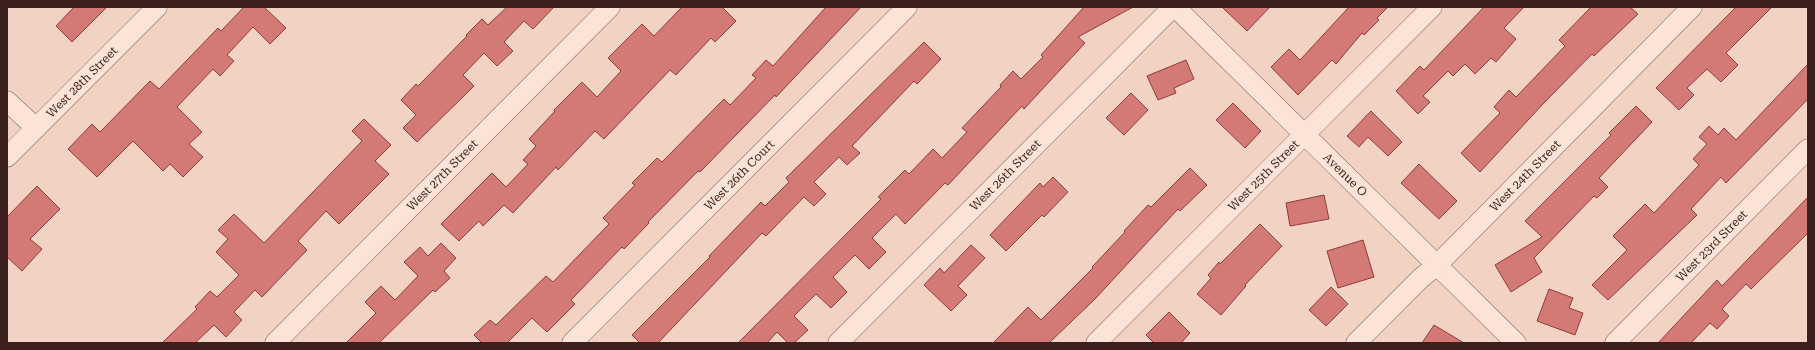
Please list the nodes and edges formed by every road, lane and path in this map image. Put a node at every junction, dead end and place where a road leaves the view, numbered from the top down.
1 (157, 7) edge
2 (610, 7) edge
3 (907, 7) edge
4 (918, 7) edge
5 (1174, 7) edge
6 (1432, 7) edge
7 (1692, 7) edge
8 (7, 101) edge
9 (36, 128) junction
10 (1304, 135) junction
11 (1808, 149) edge
12 (7, 157) edge
13 (1437, 264) junction
14 (582, 341) edge
15 (275, 343) edge
16 (838, 343) edge
17 (1096, 343) edge
18 (1356, 343) edge
19 (1516, 343) edge
20 (1615, 343) edge

1 - 9 street, West 28th Street
2 - 15 street, West 27th Street
3 - 14 street, West 26th Court
4 - 14 street, West 26th Court
5 - 10 street, Avenue O
5 - 16 street, West 26th Street
6 - 10 street, West 25th Street
7 - 13 street, West 24th Street
8 - 9 street
9 - 12 street, West 28th Street
10 - 13 street, Avenue O
10 - 17 street, West 25th Street
11 - 20 street, West 23rd Street
13 - 18 street, West 24th Street
13 - 19 street, Avenue O

